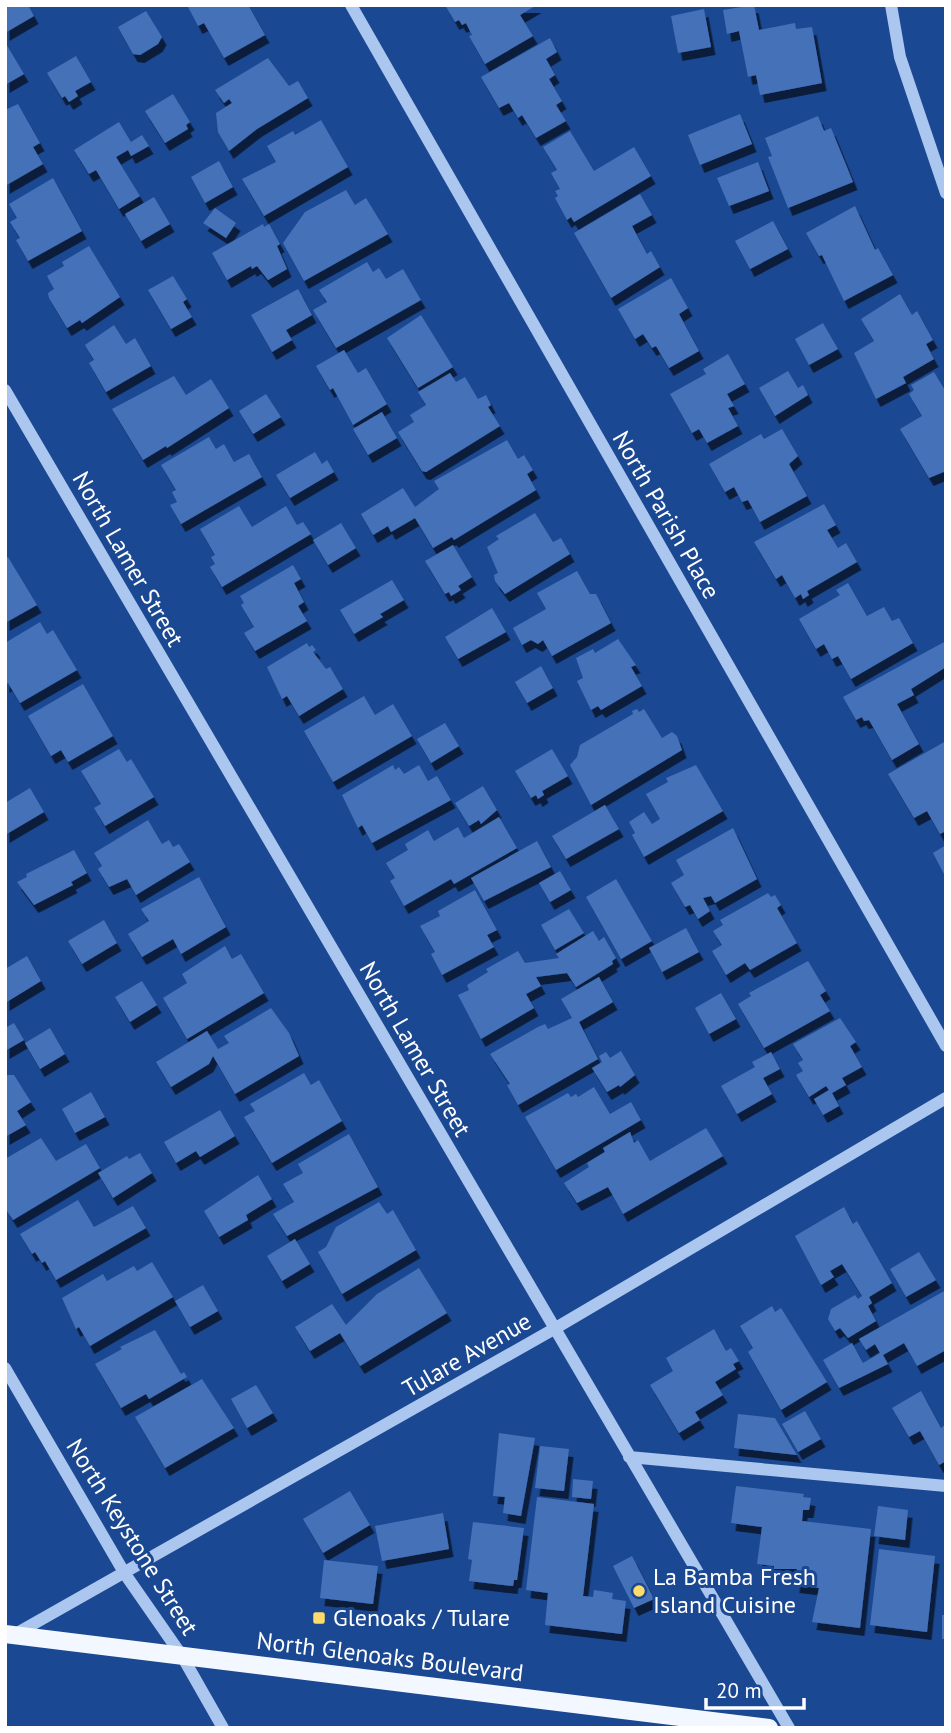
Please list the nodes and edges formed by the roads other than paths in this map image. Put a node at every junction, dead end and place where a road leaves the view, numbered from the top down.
1 (351, 5) edge
2 (891, 5) edge
3 (946, 193) edge
4 (5, 390) edge
5 (946, 1046) edge
6 (946, 1098) edge
7 (554, 1329) junction
8 (5, 1368) edge
9 (629, 1457) junction
10 (946, 1486) edge
11 (125, 1574) junction
12 (8, 1637) edge
13 (182, 1656) junction
14 (223, 1728) edge
15 (769, 1728) edge
16 (789, 1728) edge

1 - 5 street, North Parish Place
2 - 3 street
4 - 7 street, North Lamer Street
6 - 7 street, Tulare Avenue
7 - 9 street, North Lamer Street
7 - 11 street, Tulare Avenue
8 - 11 street, North Keystone Street
9 - 10 street
9 - 16 street, North Lamer Street
11 - 12 street, Tulare Avenue
11 - 13 street, North Keystone Street
12 - 13 main road, North Glenoaks Boulevard
13 - 14 street, North Keystone Street
13 - 15 main road, North Glenoaks Boulevard

